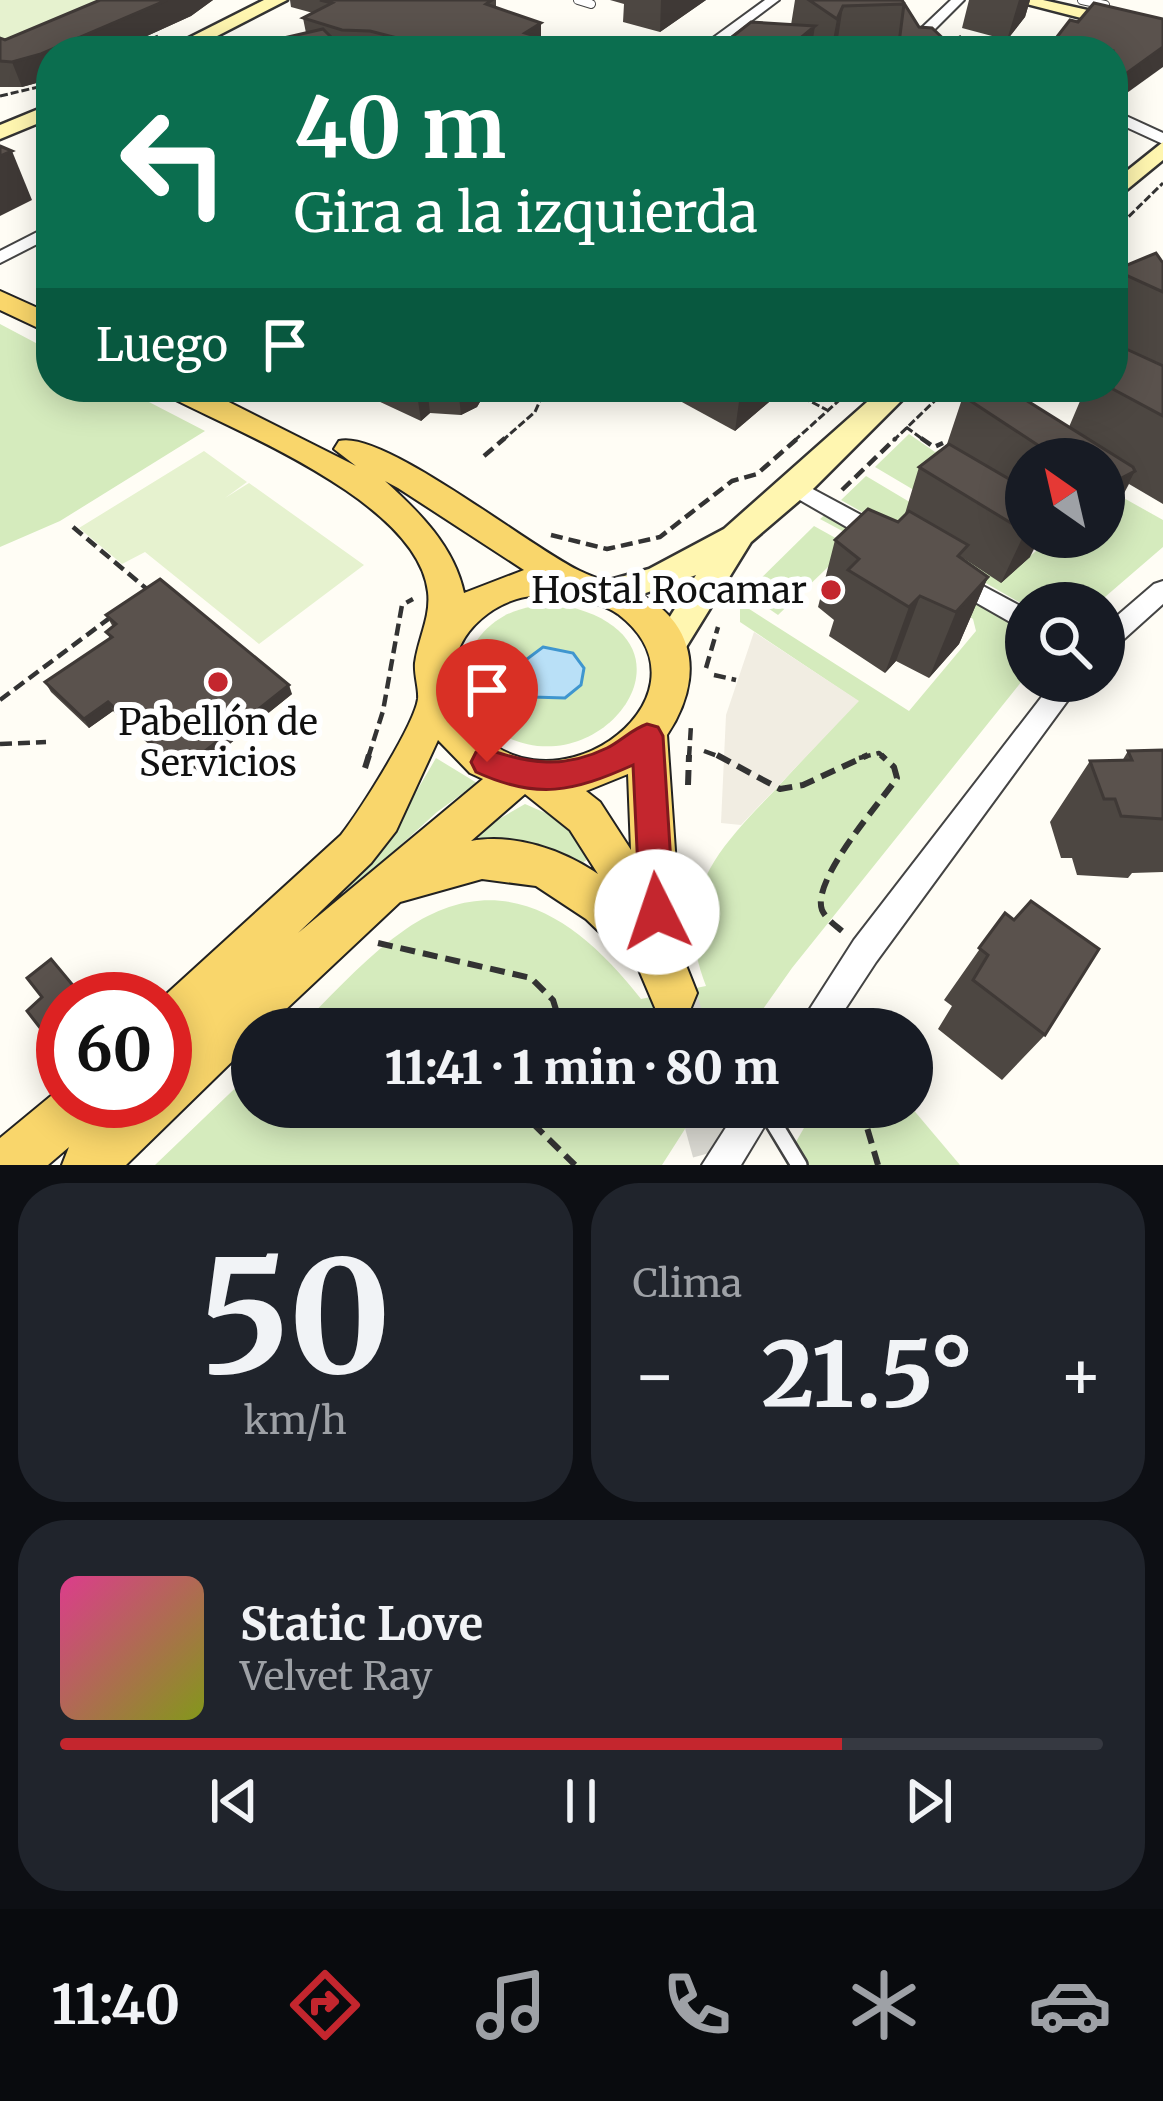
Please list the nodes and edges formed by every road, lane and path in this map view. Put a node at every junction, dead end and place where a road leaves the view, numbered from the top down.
1 (278, 0) edge
2 (578, 0) edge
3 (773, 0) edge
4 (958, 0) edge
5 (1020, 0) edge
6 (1082, 0) edge
7 (591, 4) dead end
8 (1105, 5) edge
9 (1160, 29) edge
10 (208, 36) edge
11 (723, 36) edge
12 (921, 36) edge
13 (36, 88) edge
14 (0, 96) edge
15 (36, 117) edge
16 (1128, 124) edge
17 (0, 131) edge
18 (1163, 146) edge
19 (1128, 180) edge
20 (1163, 183) edge
21 (1128, 217) edge
22 (36, 238) edge
23 (0, 258) edge
24 (0, 279) edge
25 (36, 297) edge
26 (0, 299) edge
27 (36, 317) edge
28 (204, 402) edge
29 (252, 402) edge
30 (539, 402) edge
31 (811, 402) edge
32 (836, 402) edge
33 (885, 402) edge
34 (933, 402) edge
35 (826, 410) junction
36 (906, 427) junction
37 (943, 442) edge
38 (484, 456) dead end
39 (794, 487) junction
40 (834, 498) dead end
41 (696, 511) junction
42 (73, 527) dead end
43 (736, 541) junction
44 (506, 546) junction
45 (567, 581) junction
46 (442, 583) junction
47 (1163, 590) edge
48 (615, 591) junction
49 (132, 602) edge
50 (723, 609) dead end
51 (1005, 609) edge
52 (115, 614) edge
53 (1125, 623) edge
54 (438, 647) junction
55 (668, 647) junction
56 (705, 671) dead end
57 (714, 675) dead end
58 (736, 680) dead end
59 (0, 700) edge
60 (436, 702) junction
61 (1053, 702) edge
62 (694, 712) dead end
63 (647, 736) junction
64 (46, 742) dead end
65 (0, 744) edge
66 (704, 751) dead end
67 (529, 777) junction
68 (359, 782) dead end
69 (687, 796) dead end
70 (379, 916) junction
71 (865, 951) junction
72 (667, 975) junction
73 (192, 1003) edge
74 (558, 1008) edge
75 (827, 1008) edge
76 (192, 1069) edge
77 (52, 1128) edge
78 (127, 1128) edge
79 (537, 1128) edge
80 (747, 1128) edge
81 (776, 1128) edge
82 (867, 1128) edge
83 (8, 1165) edge
84 (88, 1165) edge
85 (575, 1165) edge
86 (720, 1165) edge
87 (800, 1165) edge
88 (878, 1165) edge

1 - 10 main road
2 - 7 lane
3 - 11 street
4 - 12 street
5 - 9 main road
6 - 8 lane
13 - 14 path
15 - 17 main road
16 - 18 street
18 - 19 main road
20 - 21 path
22 - 23 street
24 - 25 main road
26 - 27 main road
28 - 46 main road
29 - 44 main road
30 - 38 path
31 - 35 path
32 - 35 path
33 - 39 main road
34 - 36 path
35 - 41 path
36 - 37 path
36 - 40 path
39 - 43 main road
39 - 51 street
41 - 43 path
41 - 44 path
42 - 49 path
43 - 48 main road
43 - 55 main road
44 - 45 main road
45 - 48 main road
45 - 54 main road
46 - 54 main road
46 - 68 path
47 - 53 street
48 - 55 main road
50 - 56 path
52 - 59 path
54 - 60 main road
55 - 63 main road
57 - 58 path
60 - 67 main road
60 - 73 main road
61 - 71 street
62 - 69 path
63 - 67 main road
63 - 72 main road
64 - 65 path
66 - 71 path
67 - 70 main road
67 - 72 main road
70 - 72 main road
70 - 74 path
70 - 76 main road
71 - 75 street
77 - 83 main road
78 - 84 main road
79 - 85 path
80 - 86 street
81 - 87 lane
82 - 88 path

